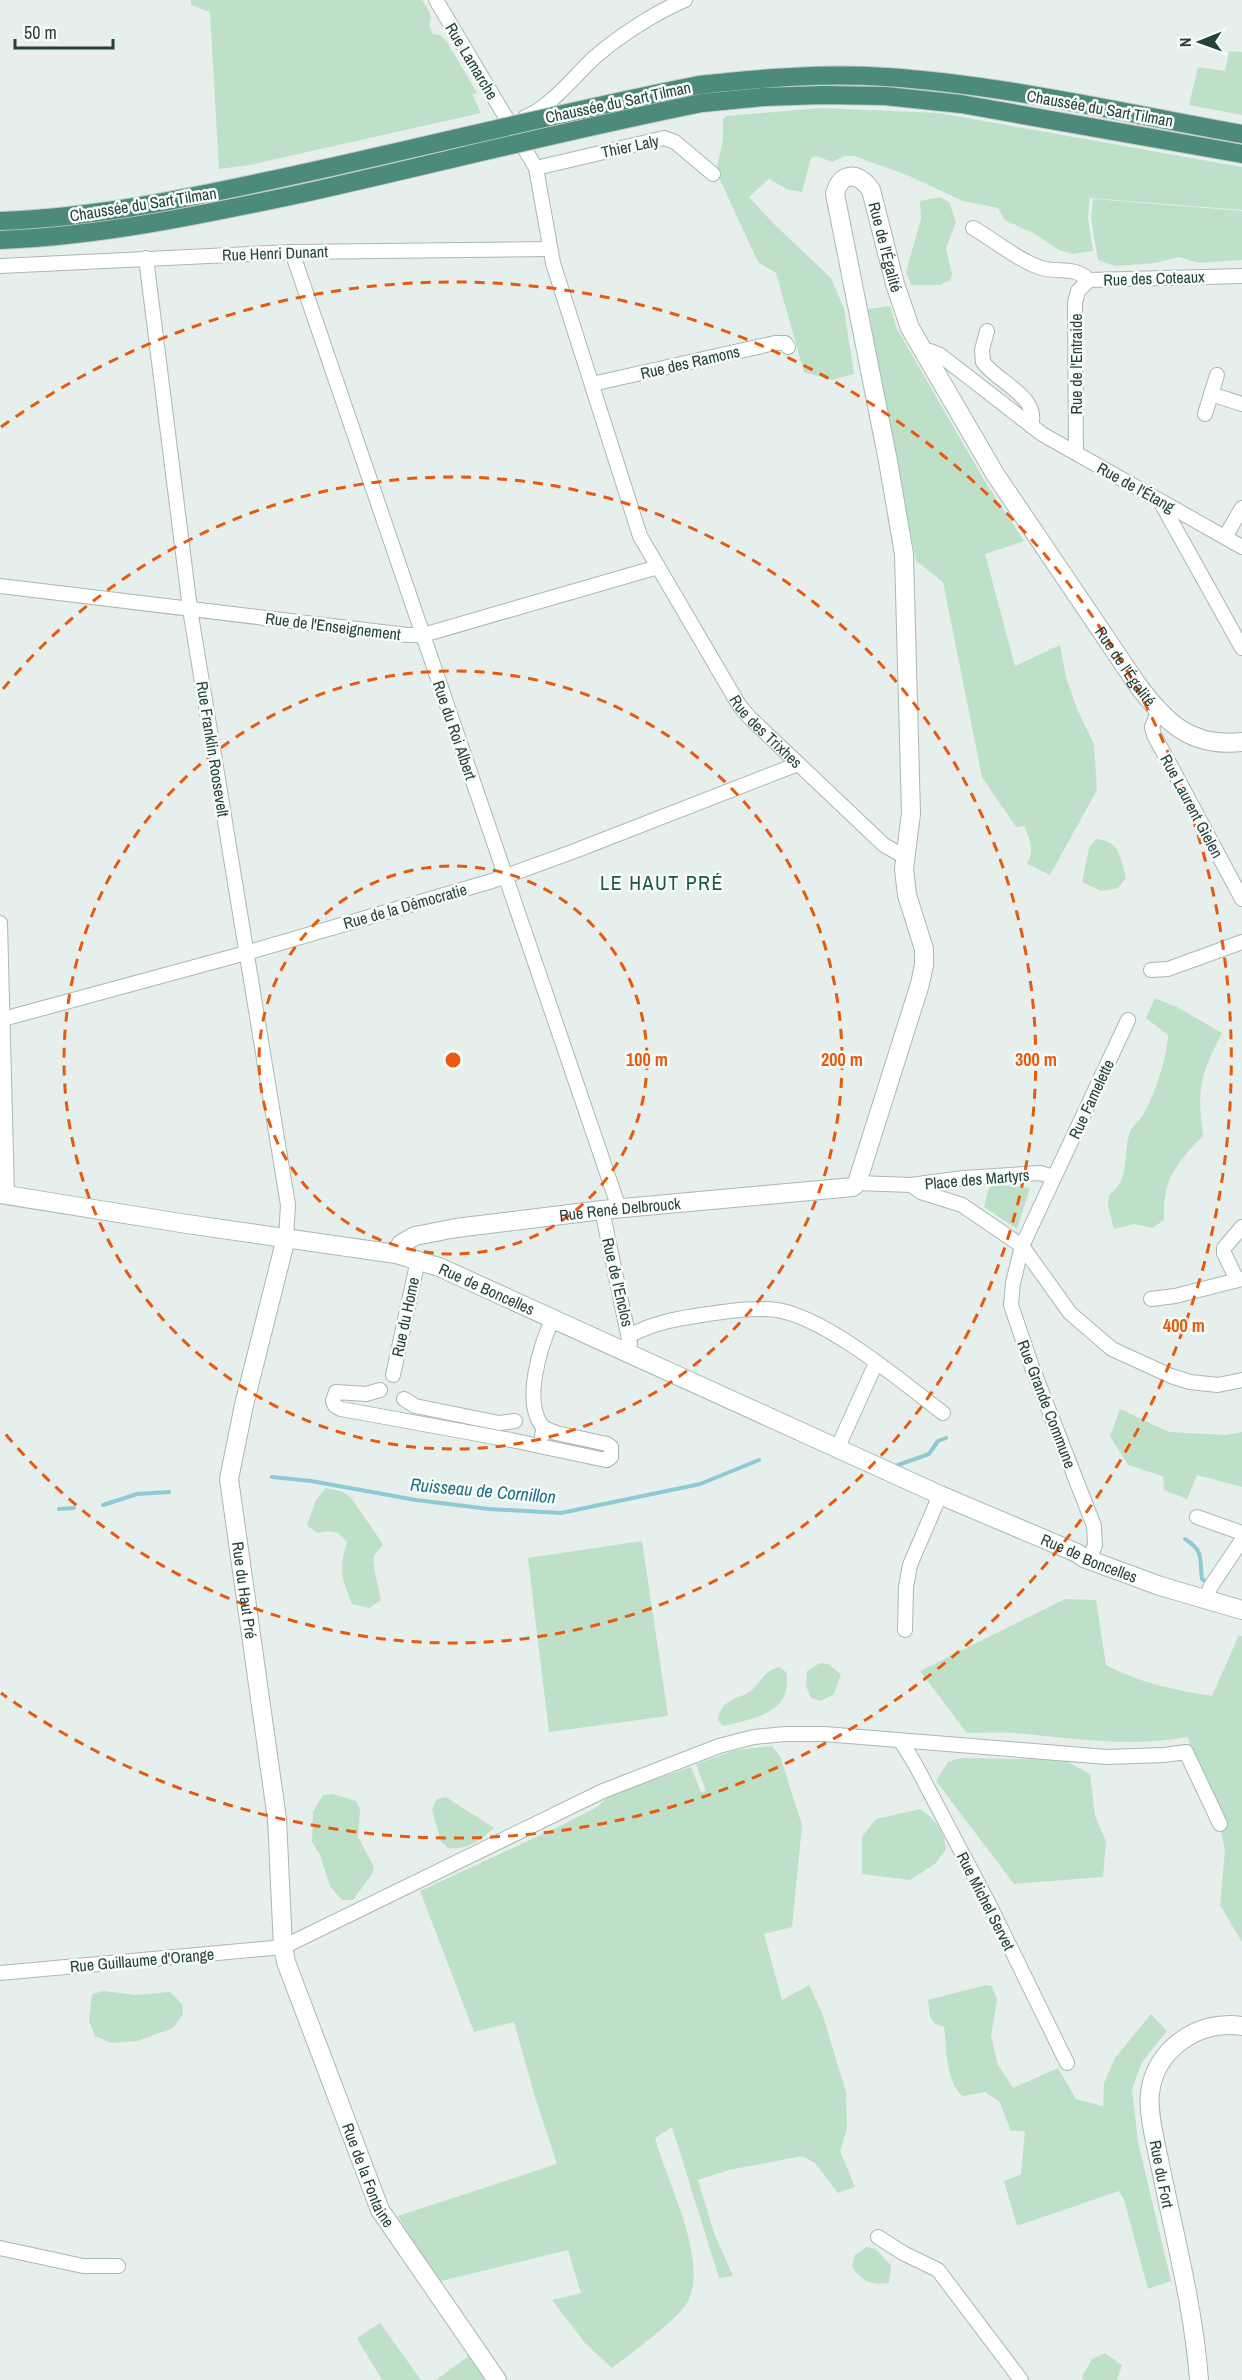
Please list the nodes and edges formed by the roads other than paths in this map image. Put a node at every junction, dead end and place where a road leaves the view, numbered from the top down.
1 (436, 0) edge
2 (680, 1) edge
3 (509, 121) junction
4 (1242, 134) edge
5 (1242, 154) edge
6 (536, 168) junction
7 (713, 174) dead end
8 (0, 221) edge
9 (973, 228) dead end
10 (0, 240) edge
11 (550, 249) junction
12 (292, 252) junction
13 (146, 258) junction
14 (0, 266) edge
15 (1242, 276) edge
16 (1089, 280) junction
17 (987, 331) dead end
18 (788, 347) dead end
19 (925, 354) junction
20 (1217, 375) dead end
21 (592, 384) junction
22 (1211, 394) junction
23 (1242, 404) edge
24 (1205, 414) dead end
25 (1030, 426) junction
26 (1076, 453) junction
27 (1160, 501) junction
28 (1242, 508) edge
29 (1225, 537) junction
30 (1242, 547) edge
31 (658, 567) junction
32 (0, 586) edge
33 (190, 609) junction
34 (423, 635) junction
35 (1242, 648) edge
36 (1158, 712) junction
37 (1242, 742) edge
38 (798, 764) junction
39 (905, 857) junction
40 (505, 877) junction
41 (1242, 899) edge
42 (0, 924) edge
43 (1242, 942) edge
44 (246, 953) junction
45 (1151, 970) dead end
46 (3, 1019) junction
47 (1128, 1020) dead end
48 (1054, 1177) junction
49 (855, 1185) junction
50 (911, 1185) junction
51 (4, 1194) edge
52 (610, 1209) junction
53 (1242, 1227) edge
54 (286, 1238) junction
55 (1022, 1246) junction
56 (396, 1254) junction
57 (418, 1260) junction
58 (1239, 1279) edge
59 (1151, 1299) dead end
60 (553, 1318) junction
61 (629, 1336) junction
62 (632, 1355) junction
63 (876, 1363) junction
64 (393, 1375) junction
65 (1242, 1380) edge
66 (380, 1390) junction
67 (404, 1399) junction
68 (532, 1401) junction
69 (943, 1413) dead end
70 (372, 1415) junction
71 (400, 1419) junction
72 (515, 1421) junction
73 (544, 1428) junction
74 (511, 1440) junction
75 (540, 1447) junction
76 (837, 1449) junction
77 (940, 1495) junction
78 (1197, 1517) dead end
79 (1242, 1533) edge
80 (1242, 1540) edge
81 (1089, 1560) junction
82 (1205, 1599) junction
83 (1242, 1610) edge
84 (905, 1630) dead end
85 (901, 1742) junction
86 (1220, 1824) dead end
87 (284, 1947) junction
88 (0, 1973) edge
89 (1242, 2026) edge
90 (1067, 2063) dead end
91 (878, 2237) dead end
92 (0, 2248) edge
93 (118, 2266) dead end
94 (497, 2380) edge
95 (1021, 2380) edge
96 (1199, 2380) edge

1 - 3 street, Rue Lamarche
2 - 3 street
3 - 6 street, Rue Lamarche
4 - 8 highway, Chaussée du Sart Tilman, bridge
5 - 10 highway, Chaussée du Sart Tilman, bridge
6 - 7 street, Thier Laly
6 - 11 street, Rue des Trixhes
9 - 16 street, Rue des Coteaux
11 - 12 street, Rue Henri Dunant
11 - 21 street, Rue des Trixhes
12 - 13 street, Rue Henri Dunant
12 - 34 street, Rue du Roi Albert
13 - 14 street, Rue Henri Dunant
13 - 33 street, Rue Franklin Roosevelt
15 - 16 street, Rue des Coteaux
16 - 26 street, Rue de l'Entraide
17 - 25 street
18 - 21 street, Rue des Ramons
19 - 25 street, Rue de l'Étang
19 - 36 street, Rue de l'Égalité
19 - 39 street, Rue de l'Égalité
20 - 22 street
21 - 31 street, Rue des Trixhes
22 - 23 street
22 - 24 street
25 - 26 street, Rue de l'Étang
26 - 27 street, Rue de l'Étang
27 - 29 street, Rue de l'Étang
27 - 35 street
28 - 29 street
29 - 30 street, Rue de l'Étang
31 - 34 street, Rue de l'Enseignement
31 - 38 street, Rue des Trixhes
32 - 33 street, Rue de l'Enseignement
33 - 34 street, Rue de l'Enseignement
33 - 44 street, Rue Franklin Roosevelt
34 - 40 street, Rue du Roi Albert
36 - 37 street, Rue de l'Égalité
36 - 41 street, Rue Laurent Gielen
38 - 39 street, Rue des Trixhes
38 - 40 street, Rue de la Démocratie
39 - 49 street
40 - 44 street, Rue de la Démocratie
40 - 52 street, Rue du Roi Albert
42 - 46 street
43 - 45 street
44 - 46 street, Rue de la Démocratie
44 - 54 street, Rue Franklin Roosevelt
46 - 51 street
47 - 48 street, Rue Famelette
48 - 50 street, Place des Martyrs
48 - 55 street, Place des Martyrs
49 - 50 street, Rue René Delbrouck
49 - 52 street, Rue René Delbrouck
50 - 55 street, Place des Martyrs
51 - 54 street, Rue de Boncelles
52 - 56 street, Rue René Delbrouck
52 - 61 street, Rue de l'Enclos
53 - 58 street
54 - 56 street, Rue de Boncelles
54 - 87 street, Rue du Haut Pré
55 - 65 street
55 - 81 street, Rue Grande Commune
56 - 57 street, Rue de Boncelles
57 - 60 street, Rue de Boncelles
57 - 64 street, Rue du Home
58 - 59 street
60 - 62 street, Rue de Boncelles
60 - 68 street
61 - 62 street, Rue de l'Enclos
61 - 63 street
62 - 76 street, Rue de Boncelles
63 - 69 street
63 - 76 street
64 - 66 street
64 - 67 street
66 - 70 street
66 - 70 street
67 - 71 street
67 - 72 street
68 - 72 street
68 - 73 street
70 - 71 street
71 - 74 street
72 - 74 street
73 - 75 street
73 - 75 street
74 - 75 street
76 - 77 street, Rue de Boncelles
77 - 81 street, Rue de Boncelles
77 - 84 street
78 - 79 street
80 - 82 street
81 - 82 street, Rue de Boncelles
82 - 83 street, Rue de Boncelles
85 - 86 street
85 - 87 street
85 - 90 street, Rue Michel Servet
87 - 88 street, Rue Guillaume d'Orange
87 - 94 street, Rue de la Fontaine
89 - 96 street, Rue du Fort
91 - 95 street
92 - 93 street

